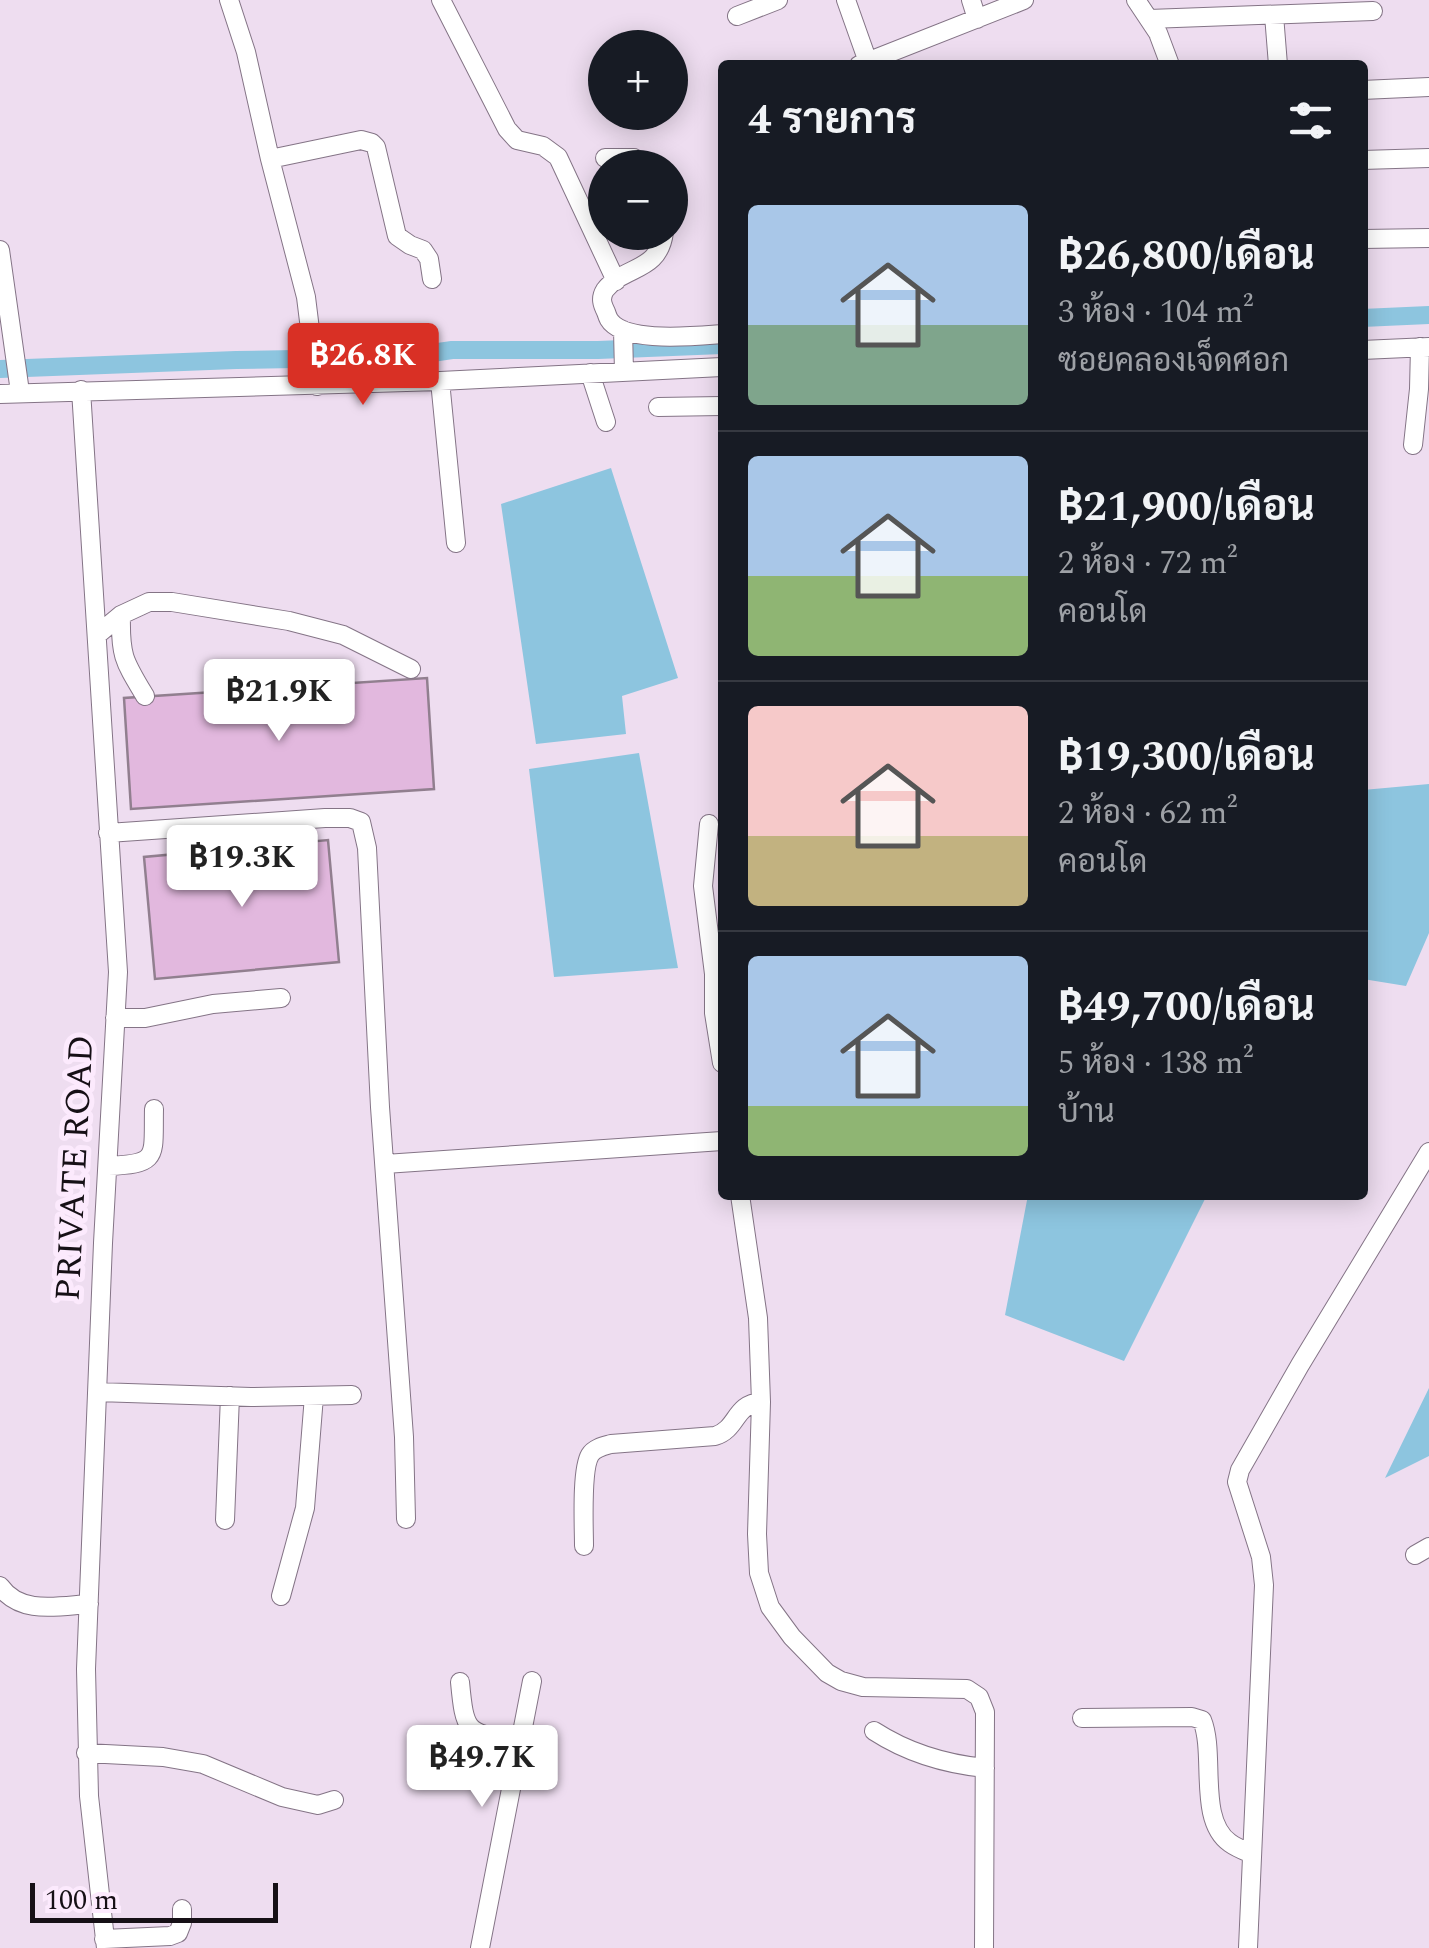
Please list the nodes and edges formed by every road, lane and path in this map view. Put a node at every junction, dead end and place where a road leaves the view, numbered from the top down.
1 (229, 0) edge
2 (441, 0) edge
3 (778, 0) edge
4 (846, 0) edge
5 (971, 0) edge
6 (1024, 0) edge
7 (1136, 0) edge
8 (1373, 11) dead end
9 (1274, 15) junction
10 (737, 16) dead end
11 (978, 19) junction
12 (1149, 19) junction
13 (863, 60) edge
14 (872, 60) edge
15 (1168, 60) edge
16 (1278, 60) edge
17 (1429, 87) edge
18 (1368, 90) edge
19 (1429, 158) edge
20 (270, 159) junction
21 (1368, 160) edge
22 (1429, 238) edge
23 (1368, 239) edge
24 (0, 250) edge
25 (659, 250) edge
26 (432, 280) dead end
27 (616, 281) junction
28 (5, 323) edge
29 (718, 334) edge
30 (622, 335) junction
31 (1424, 347) edge
32 (1368, 350) edge
33 (718, 367) edge
34 (624, 371) junction
35 (590, 373) junction
36 (18, 379) junction
37 (440, 381) junction
38 (316, 386) junction
39 (81, 390) junction
40 (0, 394) edge
41 (718, 406) edge
42 (658, 407) dead end
43 (606, 422) dead end
44 (1413, 445) dead end
45 (456, 543) dead end
46 (121, 615) junction
47 (97, 634) junction
48 (411, 669) dead end
49 (145, 696) dead end
50 (709, 824) dead end
51 (108, 833) junction
52 (718, 970) edge
53 (281, 998) dead end
54 (116, 1018) junction
55 (718, 1038) edge
56 (154, 1110) dead end
57 (718, 1141) edge
58 (1429, 1152) edge
59 (386, 1164) junction
60 (108, 1166) junction
61 (741, 1200) edge
62 (97, 1392) junction
63 (352, 1395) dead end
64 (230, 1396) junction
65 (314, 1396) junction
66 (760, 1402) junction
67 (406, 1519) dead end
68 (225, 1520) dead end
69 (584, 1546) dead end
70 (0, 1586) edge
71 (281, 1596) dead end
72 (89, 1604) junction
73 (532, 1681) dead end
74 (460, 1682) dead end
75 (1082, 1718) dead end
76 (874, 1731) dead end
77 (519, 1742) junction
78 (86, 1753) junction
79 (985, 1768) junction
80 (334, 1800) dead end
81 (1252, 1854) junction
82 (182, 1908) dead end
83 (105, 1943) edge
84 (480, 1948) edge
85 (984, 1948) edge
86 (1248, 1948) edge

1 - 20 street
2 - 27 street
3 - 10 street
4 - 13 street
5 - 11 street
6 - 11 street
7 - 12 street
8 - 9 street
9 - 12 street
9 - 16 street
11 - 14 street
12 - 15 street
17 - 18 street
19 - 21 street
20 - 26 street
20 - 38 street
22 - 23 street
24 - 28 street
25 - 27 street
27 - 30 street
28 - 36 street
29 - 30 street
30 - 34 street
31 - 32 street
31 - 44 street
33 - 34 street
34 - 35 street
35 - 37 street
35 - 43 street
36 - 39 street
36 - 40 street
37 - 38 street
37 - 45 street
38 - 39 street
39 - 47 street, PRIVATE ROAD
41 - 42 street
46 - 47 street
46 - 48 street
46 - 49 street
47 - 51 street, PRIVATE ROAD
50 - 52 street
51 - 54 street, PRIVATE ROAD
51 - 59 street
52 - 55 street
53 - 54 street
54 - 60 street, PRIVATE ROAD
56 - 60 street
57 - 59 street
58 - 81 street
59 - 67 street
60 - 62 street, PRIVATE ROAD
61 - 66 street
62 - 64 street
62 - 72 street, PRIVATE ROAD
63 - 65 street
64 - 65 street
64 - 68 street
65 - 71 street
66 - 69 street
66 - 79 street
70 - 72 street
72 - 78 street, PRIVATE ROAD
73 - 77 street
74 - 77 street
75 - 81 street
76 - 79 street
77 - 84 street
78 - 80 street
78 - 83 street, PRIVATE ROAD
79 - 85 street
81 - 86 street
82 - 83 street

